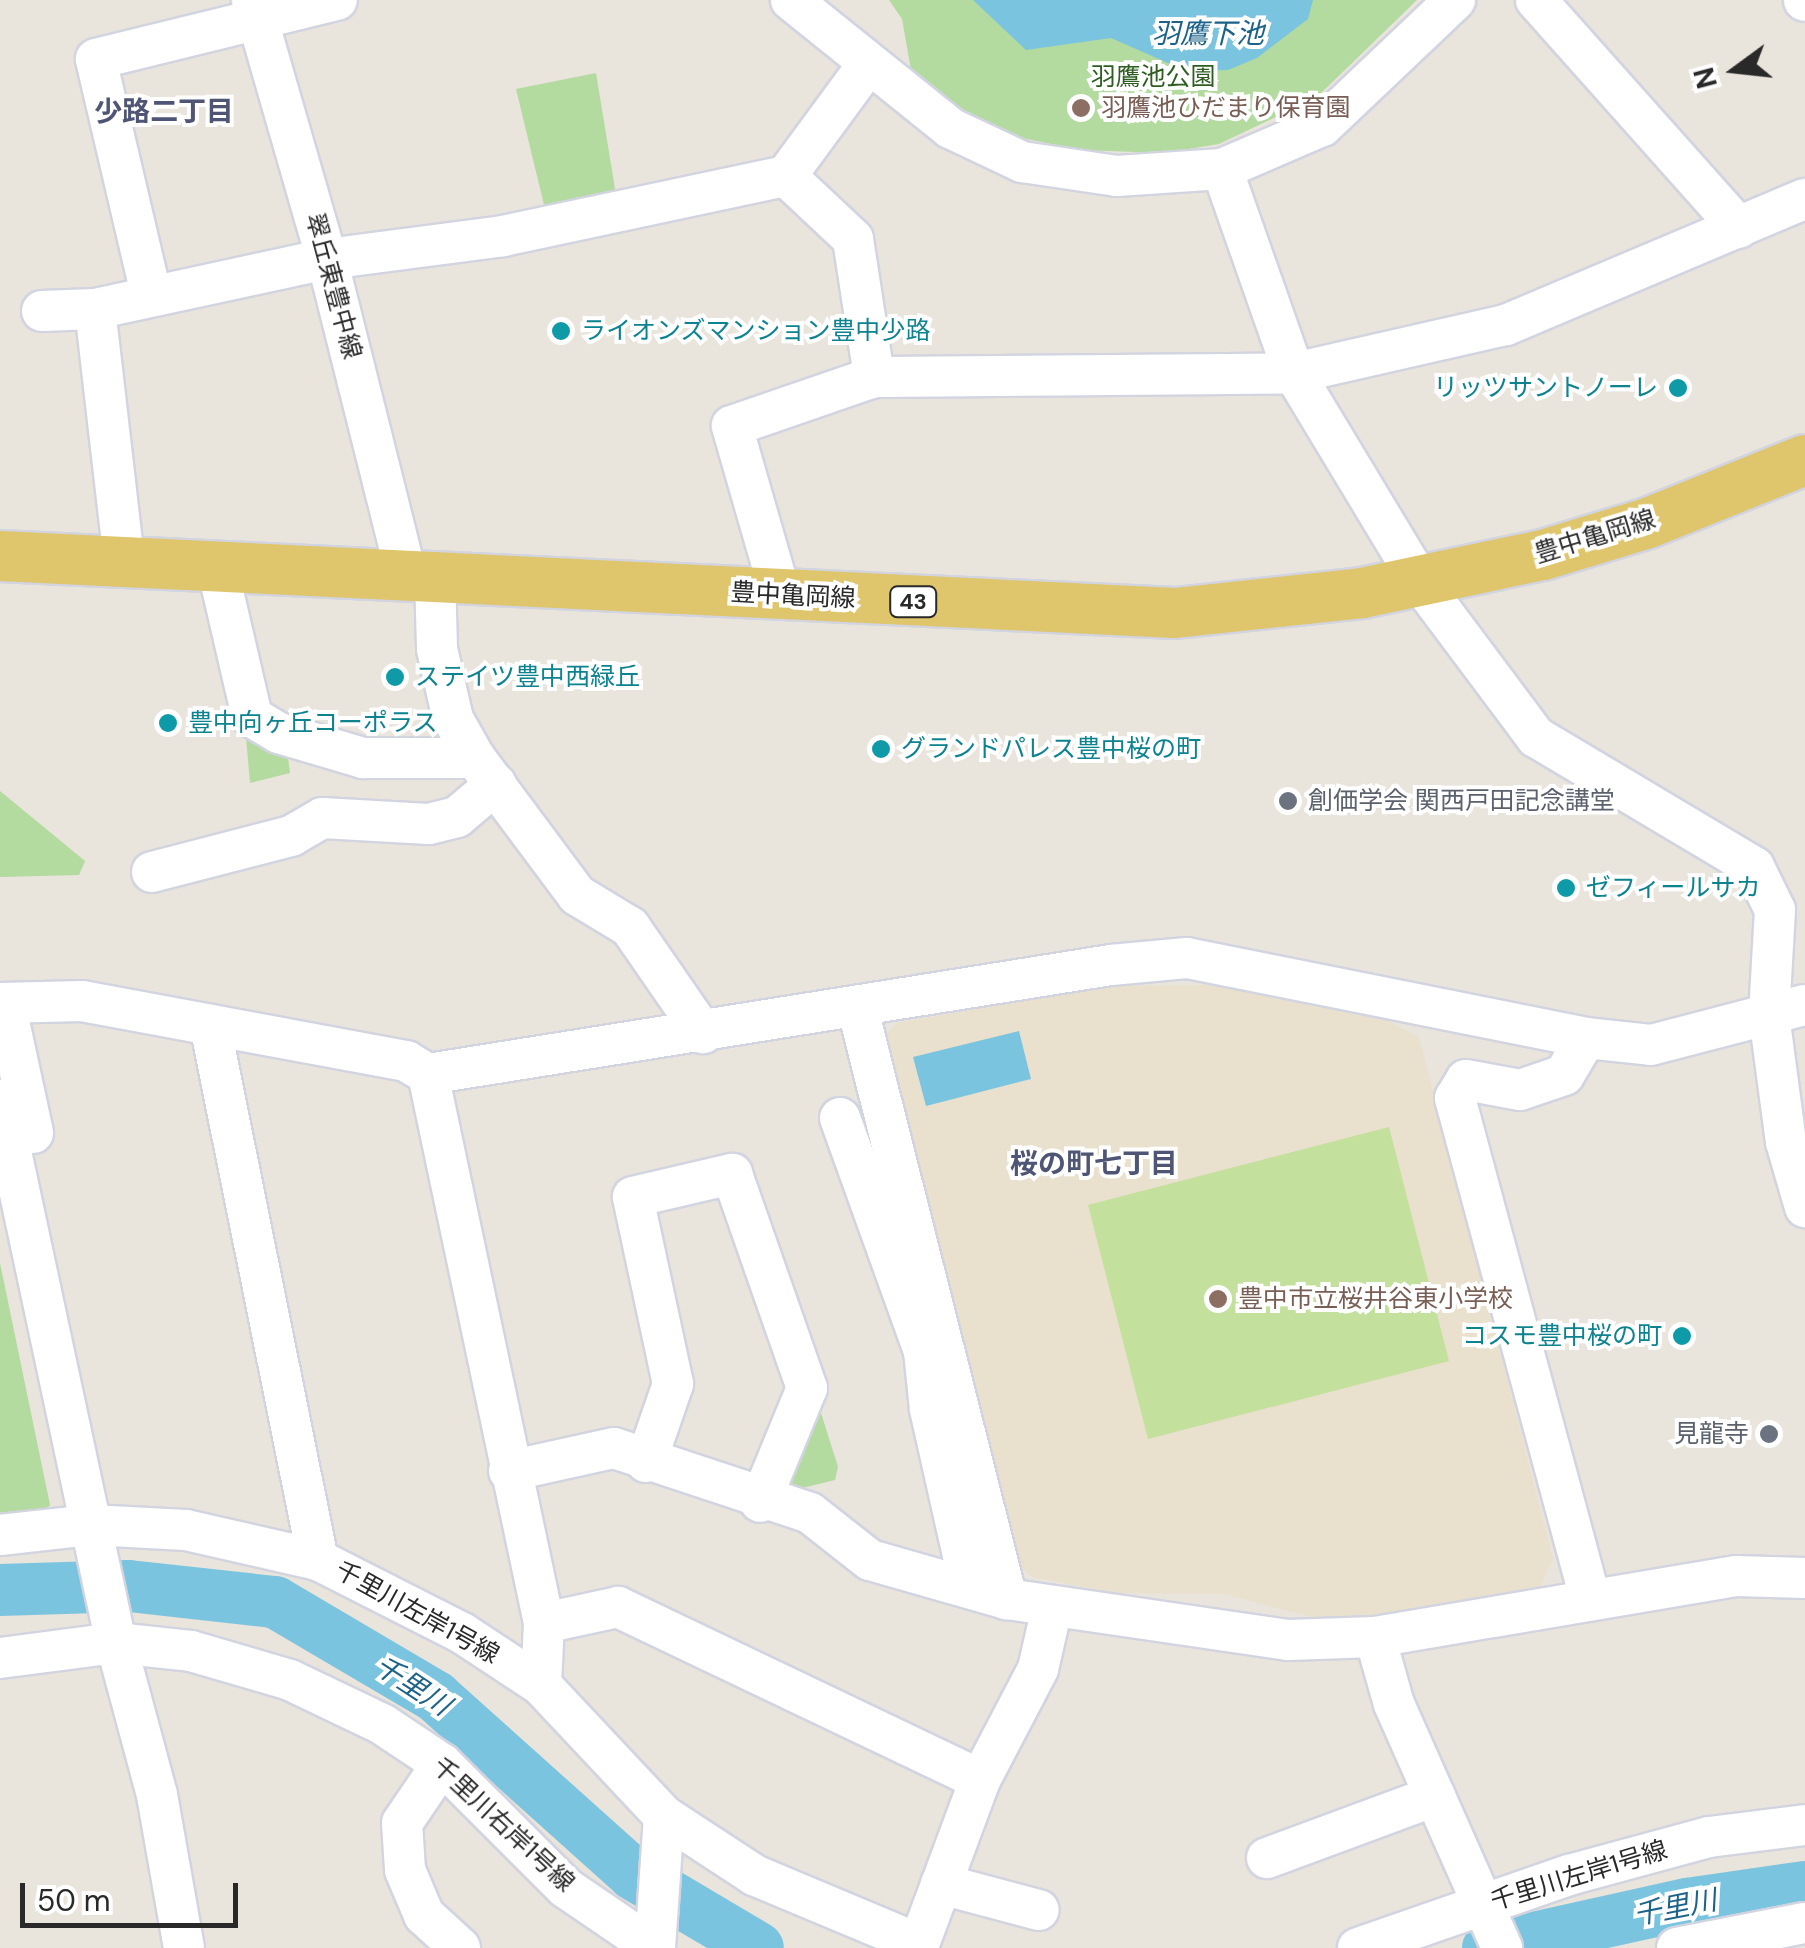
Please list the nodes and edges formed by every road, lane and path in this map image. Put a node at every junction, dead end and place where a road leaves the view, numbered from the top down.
1 (337, 0) edge
2 (791, 0) edge
3 (1456, 0) edge
4 (1536, 0) edge
5 (256, 11) edge
6 (869, 63) junction
7 (1222, 169) junction
8 (786, 176) junction
9 (1805, 199) edge
10 (1739, 228) junction
11 (327, 259) junction
12 (150, 294) junction
13 (95, 310) junction
14 (42, 311) dead end
15 (1294, 372) junction
16 (874, 377) junction
17 (1805, 460) edge
18 (0, 556) edge
19 (124, 562) junction
20 (217, 566) junction
21 (421, 575) junction
22 (1420, 582) junction
23 (781, 596) junction
24 (485, 771) junction
25 (152, 872) dead end
26 (2, 1003) edge
27 (858, 1010) junction
28 (1787, 1010) edge
29 (210, 1025) junction
30 (703, 1034) junction
31 (1586, 1038) junction
32 (428, 1074) junction
33 (0, 1100) edge
34 (840, 1118) dead end
35 (1803, 1194) edge
36 (0, 1220) edge
37 (67, 1414) junction
38 (646, 1462) junction
39 (509, 1471) junction
40 (760, 1502) junction
41 (92, 1532) junction
42 (0, 1536) edge
43 (318, 1560) junction
44 (1805, 1578) edge
45 (989, 1593) junction
46 (1590, 1598) junction
47 (1052, 1608) junction
48 (544, 1623) junction
49 (1375, 1637) junction
50 (115, 1639) junction
51 (0, 1658) edge
52 (541, 1685) junction
53 (442, 1764) junction
54 (980, 1780) junction
55 (1435, 1796) junction
56 (664, 1816) junction
57 (1805, 1825) edge
58 (1266, 1858) dead end
59 (941, 1884) junction
60 (1486, 1904) junction
61 (1040, 1910) dead end
62 (1805, 1923) edge
63 (920, 1946) edge
64 (184, 1948) edge
65 (460, 1948) edge
66 (654, 1948) edge
67 (1358, 1948) edge
68 (1502, 1948) edge
69 (1677, 1948) edge

1 - 5 street
2 - 6 street
3 - 7 street
4 - 10 street
5 - 11 street, 翠丘東豊中線
5 - 12 street
6 - 7 street
6 - 8 street
7 - 15 street
8 - 11 street
8 - 16 street
9 - 10 street
10 - 15 street
11 - 12 street
11 - 21 street, 翠丘東豊中線
12 - 13 street
13 - 14 street
13 - 19 street
15 - 16 street
15 - 22 street
16 - 23 street
17 - 22 main road, 豊中亀岡線 / 43
18 - 19 main road, 豊中亀岡線 / 43
19 - 20 main road, 豊中亀岡線 / 43
20 - 21 main road, 豊中亀岡線 / 43
20 - 24 street
21 - 23 main road, 豊中亀岡線 / 43
21 - 24 street, 翠丘東豊中線
22 - 23 main road, 豊中亀岡線 / 43
22 - 28 street
24 - 25 street
24 - 30 street, 翠丘東豊中線
26 - 29 street
26 - 37 street
27 - 30 street
27 - 31 street
27 - 45 street
28 - 31 street
28 - 35 street
29 - 32 street
29 - 43 street
30 - 32 street
31 - 46 street
32 - 39 street
33 - 37 street
34 - 45 street
36 - 37 street
37 - 41 street
38 - 39 street
38 - 40 street
38 - 40 street
39 - 48 street
40 - 45 street
41 - 42 street, 千里川左岸1号線
41 - 43 street, 千里川左岸1号線
41 - 50 street
43 - 52 street, 千里川左岸1号線
44 - 46 street
45 - 47 street
46 - 49 street
47 - 49 street
47 - 54 street
48 - 52 street
48 - 54 street
49 - 55 street
50 - 51 street, 千里川右岸1号線
50 - 53 street, 千里川右岸1号線
50 - 64 street
52 - 56 street, 千里川左岸1号線
53 - 65 street
53 - 66 street, 千里川右岸1号線
54 - 59 street
55 - 58 street
55 - 60 street
56 - 63 street, 千里川左岸1号線
56 - 66 street, 千里川右岸1号線
57 - 60 street, 千里川左岸1号線
59 - 61 street
59 - 63 street
60 - 67 street, 千里川左岸1号線
60 - 68 street
62 - 69 street

